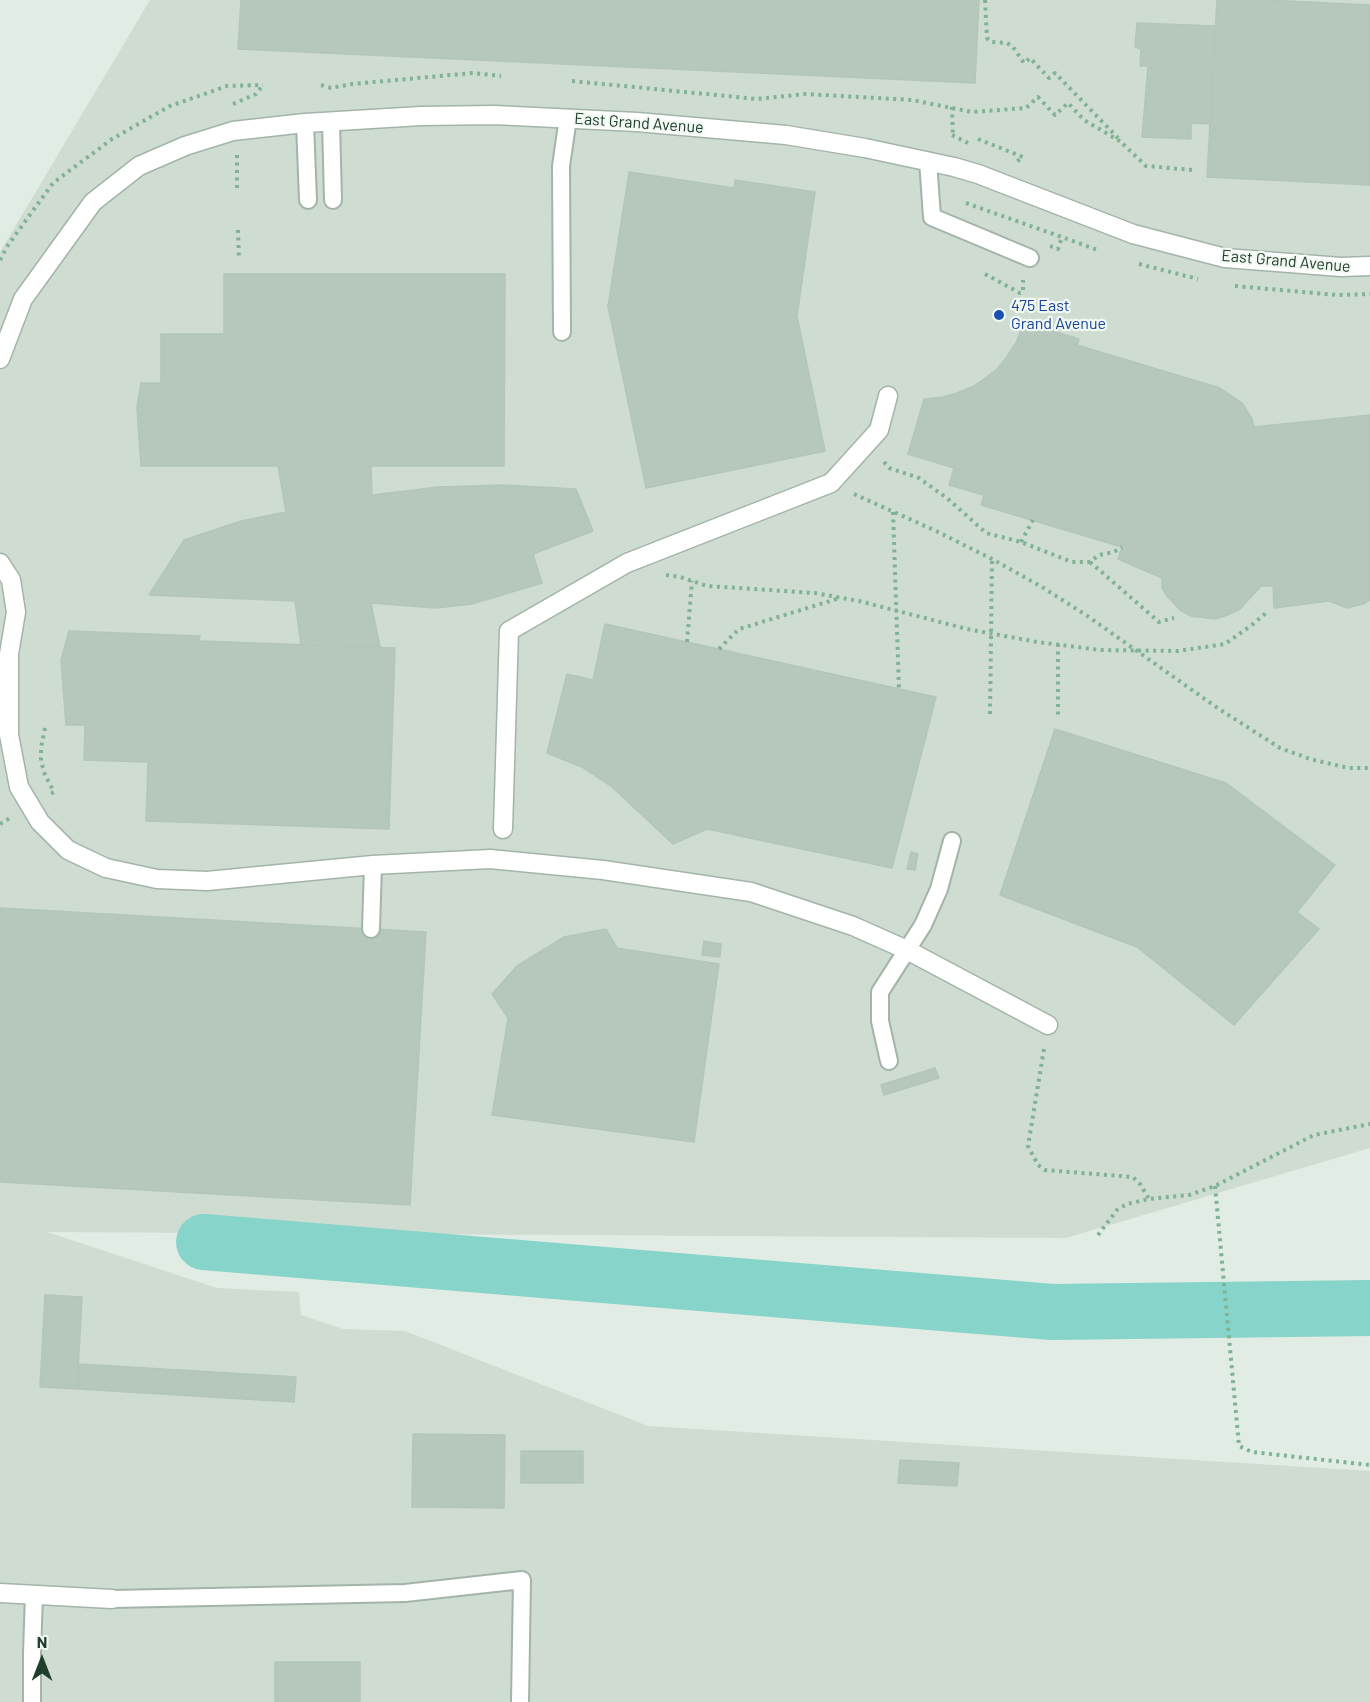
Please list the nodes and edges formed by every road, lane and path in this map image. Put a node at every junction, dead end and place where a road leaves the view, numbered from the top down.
1 (985, 0) edge
2 (501, 76) dead end
3 (572, 81) dead end
4 (263, 85) dead end
5 (321, 85) dead end
6 (229, 106) dead end
7 (952, 107) junction
8 (568, 118) junction
9 (331, 122) junction
10 (305, 123) junction
11 (952, 135) junction
12 (978, 139) dead end
13 (953, 143) dead end
14 (1123, 144) junction
15 (975, 147) dead end
16 (237, 153) dead end
17 (1006, 159) dead end
18 (928, 160) junction
19 (1193, 170) dead end
20 (237, 190) dead end
21 (308, 200) dead end
22 (333, 200) dead end
23 (238, 230) dead end
24 (1062, 237) dead end
25 (1058, 249) dead end
26 (1030, 258) dead end
27 (239, 260) dead end
28 (1370, 266) edge
29 (985, 274) dead end
30 (1023, 280) dead end
31 (562, 332) dead end
32 (0, 359) edge
33 (888, 396) dead end
34 (868, 442) junction
35 (831, 483) junction
36 (893, 512) junction
37 (1033, 520) dead end
38 (1021, 542) junction
39 (1122, 547) dead end
40 (992, 559) junction
41 (1090, 562) junction
42 (0, 563) edge
43 (657, 573) dead end
44 (692, 581) junction
45 (840, 598) junction
46 (1267, 612) dead end
47 (1174, 618) dead end
48 (687, 642) dead end
49 (1058, 644) junction
50 (718, 649) dead end
51 (899, 689) dead end
52 (990, 714) dead end
53 (1058, 718) dead end
54 (45, 728) dead end
55 (1370, 768) edge
56 (47, 796) dead end
57 (10, 818) dead end
58 (0, 824) edge
59 (503, 830) dead end
60 (952, 841) dead end
61 (373, 865) junction
62 (370, 929) dead end
63 (907, 950) junction
64 (1048, 1025) joint
65 (889, 1061) dead end
66 (1370, 1124) edge
67 (1215, 1186) junction
68 (1149, 1198) junction
69 (1098, 1235) dead end
70 (1370, 1465) edge
71 (0, 1593) edge
72 (34, 1595) junction
73 (112, 1599) joint
74 (32, 1702) edge
75 (520, 1702) edge

1 - 14 path
2 - 5 path
3 - 7 path
4 - 6 path
7 - 11 path
7 - 14 path
8 - 9 street, East Grand Avenue
8 - 18 street, East Grand Avenue
8 - 31 lane
9 - 10 street, East Grand Avenue
9 - 22 lane
10 - 21 lane
10 - 32 street, East Grand Avenue
11 - 13 path
11 - 15 path
12 - 17 path
14 - 19 path
16 - 20 path
18 - 26 lane
18 - 28 street, East Grand Avenue
23 - 27 path
24 - 25 path
29 - 30 path
33 - 34 street
34 - 35 street
34 - 38 path
35 - 36 path
35 - 59 street
36 - 40 path
36 - 51 path
37 - 38 path
38 - 41 path
39 - 41 path
40 - 52 path
40 - 55 path
41 - 47 path
42 - 61 street
43 - 44 path
44 - 45 path
44 - 48 path
45 - 49 path
45 - 50 path
46 - 49 path
49 - 53 path
54 - 56 path
57 - 58 path
60 - 63 lane
61 - 62 lane
61 - 63 street
63 - 64 street
63 - 65 lane
64 - 68 path
66 - 67 path
67 - 68 path
67 - 70 path
68 - 69 path
71 - 72 street
72 - 73 street
72 - 74 lane
73 - 75 lane

